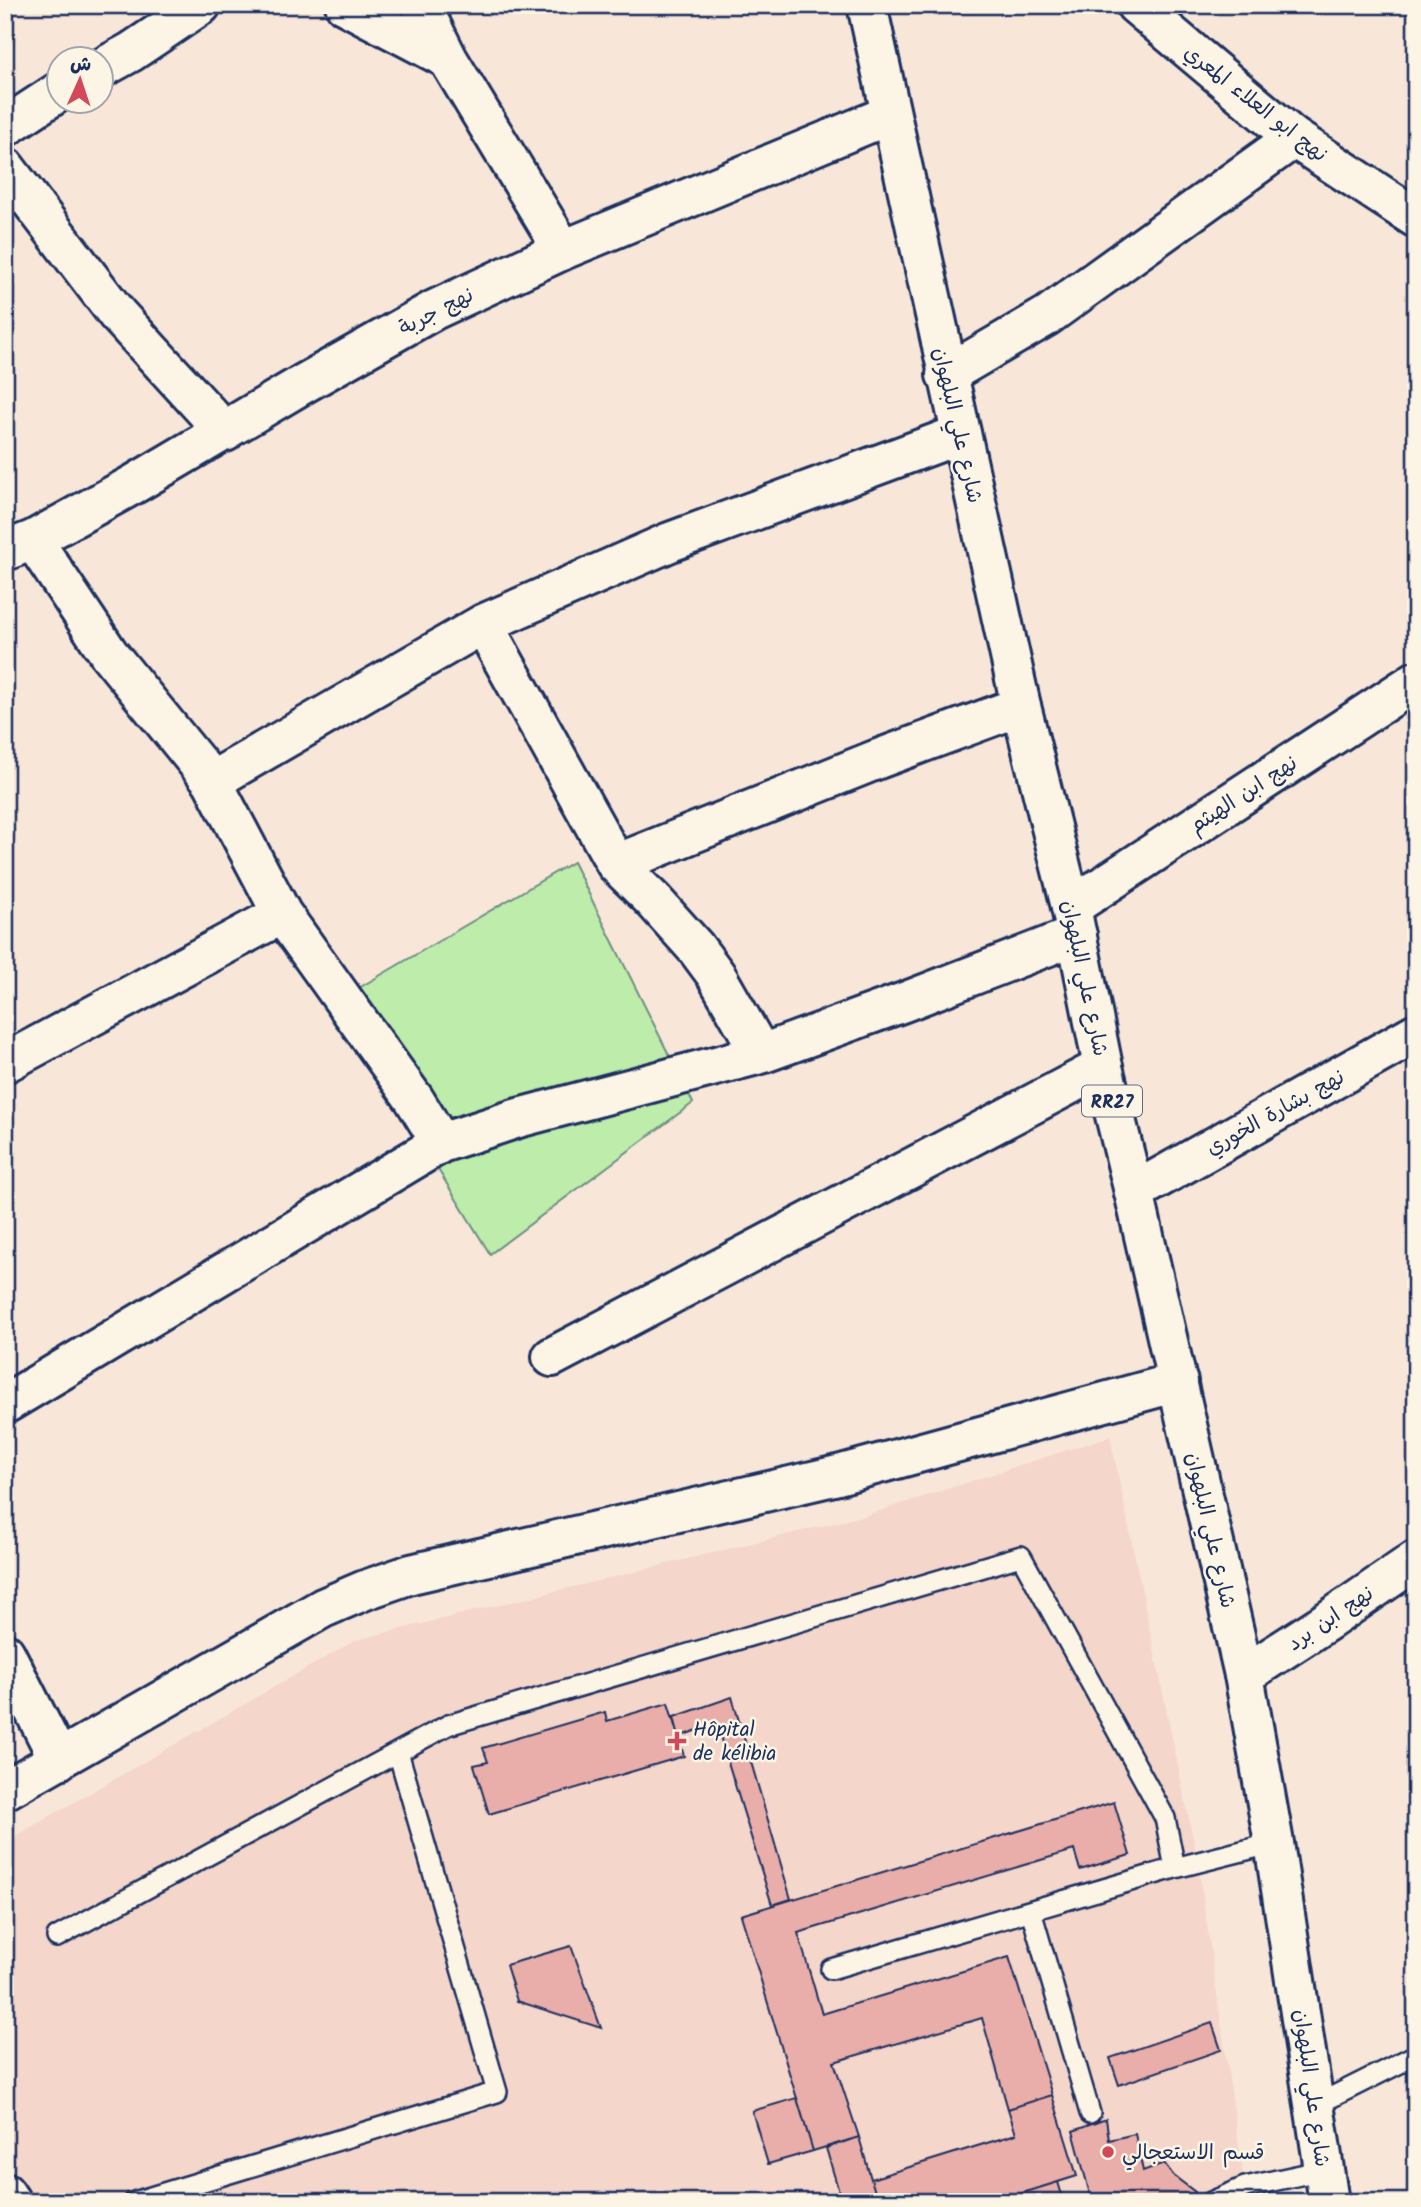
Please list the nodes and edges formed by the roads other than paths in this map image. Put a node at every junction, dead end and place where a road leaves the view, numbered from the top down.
1 (201, 5) edge
2 (345, 5) edge
3 (421, 5) edge
4 (867, 5) edge
5 (1136, 5) edge
6 (448, 58) junction
7 (116, 60) edge
8 (46, 100) edge
9 (889, 115) junction
10 (5, 127) edge
11 (1294, 138) junction
12 (5, 167) edge
13 (1416, 218) edge
14 (563, 250) junction
15 (946, 375) junction
16 (225, 432) junction
17 (961, 434) junction
18 (19, 545) edge
19 (483, 624) junction
20 (1416, 681) edge
21 (1021, 706) junction
22 (212, 781) junction
23 (616, 864) junction
24 (282, 914) junction
25 (1074, 921) junction
26 (1416, 1033) edge
27 (761, 1054) junction
28 (5, 1063) edge
29 (1103, 1067) junction
30 (441, 1143) junction
31 (1134, 1192) junction
32 (552, 1357) dead end
33 (1178, 1382) junction
34 (5, 1404) edge
35 (1416, 1560) edge
36 (5, 1653) edge
37 (1244, 1675) junction
38 (398, 1752) junction
39 (59, 1760) junction
40 (5, 1790) edge
41 (1274, 1843) junction
42 (1175, 1868) junction
43 (1031, 1911) junction
44 (57, 1937) dead end
45 (831, 1969) dead end
46 (1416, 2055) edge
47 (1316, 2105) junction
48 (1090, 2113) dead end
49 (1327, 2186) edge
50 (5, 2193) edge
51 (11, 2202) edge
52 (134, 2202) edge
53 (1211, 2202) edge

1 - 7 street
2 - 6 street
3 - 6 street
4 - 9 street, شارع علي البلهوان / RR27
5 - 11 street, نهج ابو العلاء المعري
6 - 14 street
8 - 10 street
9 - 14 street, نهج جربة
9 - 15 street, شارع علي البلهوان / RR27
11 - 13 street, نهج ابو العلاء المعري
11 - 15 street
12 - 16 street
14 - 16 street, نهج جربة
15 - 17 street, شارع علي البلهوان / RR27
16 - 18 street, نهج جربة
17 - 19 street
17 - 21 street, شارع علي البلهوان / RR27
18 - 22 street
19 - 22 street
19 - 23 street
20 - 25 street, نهج ابن الهيثم
21 - 23 street
21 - 25 street, شارع علي البلهوان / RR27
22 - 24 street
23 - 27 street
24 - 28 street
24 - 30 street
25 - 27 street, نهج ابن الهيثم
25 - 29 street, شارع علي البلهوان / RR27
26 - 31 street, نهج بشارة الخوري
27 - 30 street, نهج ابن الهيثم
29 - 31 street, شارع علي البلهوان / RR27
29 - 32 street
30 - 34 street, نهج ابن الهيثم
31 - 33 street, شارع علي البلهوان / RR27
33 - 37 street, شارع علي البلهوان / RR27
33 - 39 street
35 - 37 street, نهج ابن برد
36 - 39 street
37 - 41 street, شارع علي البلهوان / RR27
38 - 42 lane
38 - 44 lane
38 - 52 lane
39 - 40 street
41 - 42 lane
41 - 47 street, شارع علي البلهوان / RR27
42 - 43 lane
43 - 45 lane
43 - 48 lane
46 - 47 lane
47 - 49 street, شارع علي البلهوان / RR27
49 - 53 lane
50 - 51 street

